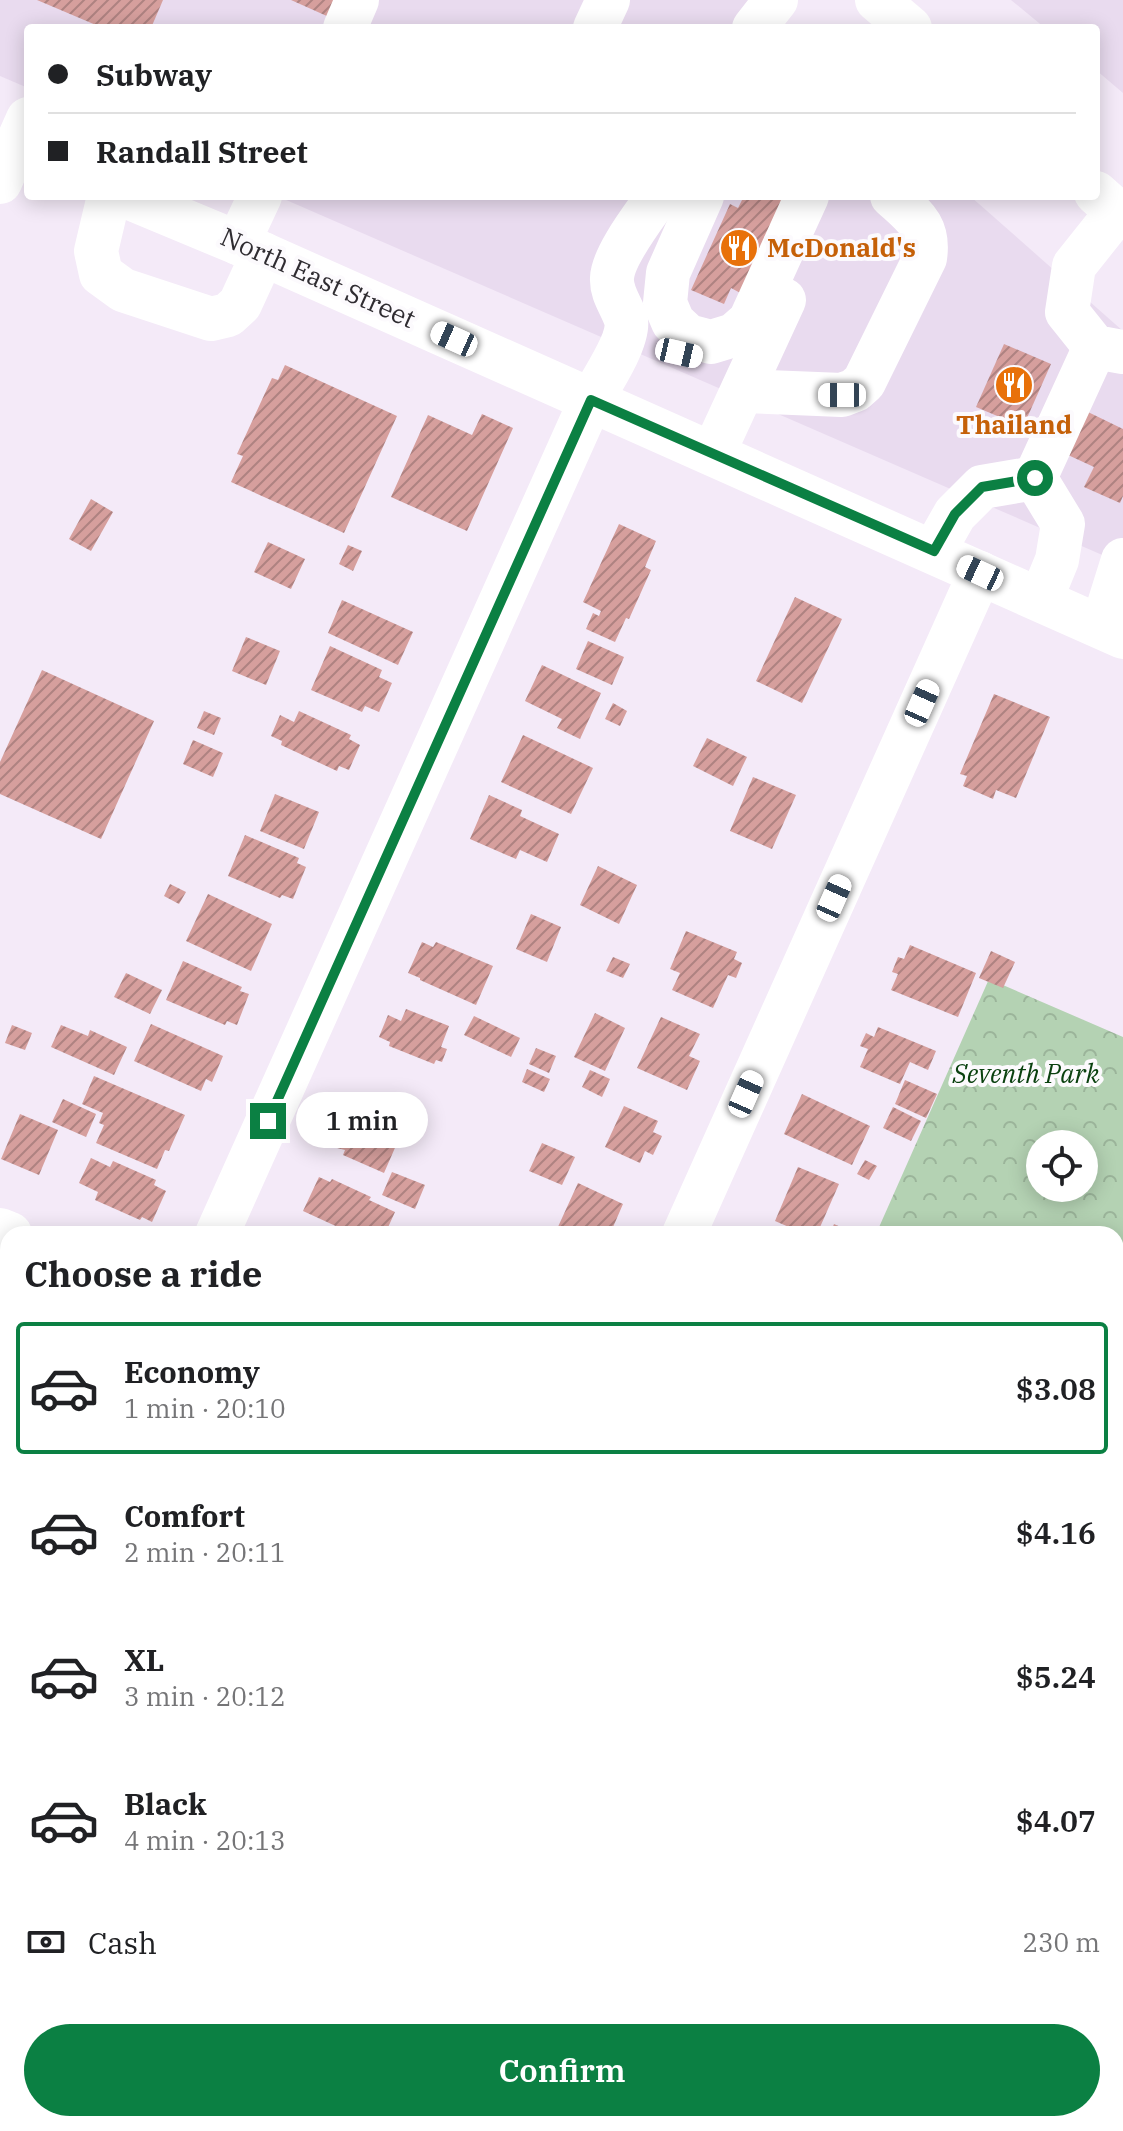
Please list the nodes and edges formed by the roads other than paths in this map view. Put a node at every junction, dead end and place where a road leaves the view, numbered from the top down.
1 (357, 0) edge
2 (608, 0) edge
3 (776, 0) edge
4 (877, 0) edge
5 (347, 24) edge
6 (597, 24) edge
7 (757, 24) edge
8 (905, 24) edge
9 (108, 200) edge
10 (135, 200) edge
11 (259, 200) edge
12 (655, 200) edge
13 (681, 200) edge
14 (700, 200) edge
15 (805, 200) edge
16 (826, 200) edge
17 (896, 200) edge
18 (1112, 208) edge
19 (251, 248) junction
20 (625, 333) junction
21 (688, 336) junction
22 (1109, 350) edge
23 (746, 383) junction
24 (591, 400) junction
25 (713, 454) junction
26 (1035, 478) junction
27 (934, 551) junction
28 (1123, 560) edge
29 (980, 573) junction
30 (1041, 599) junction
31 (1112, 632) edge
32 (221, 1226) edge
33 (688, 1226) edge

1 - 5 street
2 - 6 street
3 - 7 street
4 - 8 street
9 - 19 street
10 - 19 street, North East Street
11 - 19 street
12 - 20 street
13 - 21 street
14 - 21 street
15 - 21 street
16 - 23 street
17 - 23 street
18 - 22 street
19 - 24 street, North East Street
20 - 23 street
20 - 24 street
22 - 26 street
23 - 25 street
24 - 25 street, North East Street
24 - 32 street
25 - 27 street, North East Street
26 - 27 street
26 - 30 street
27 - 29 street, North East Street
28 - 31 street
29 - 30 street, North East Street
29 - 33 street
30 - 31 street, North East Street

